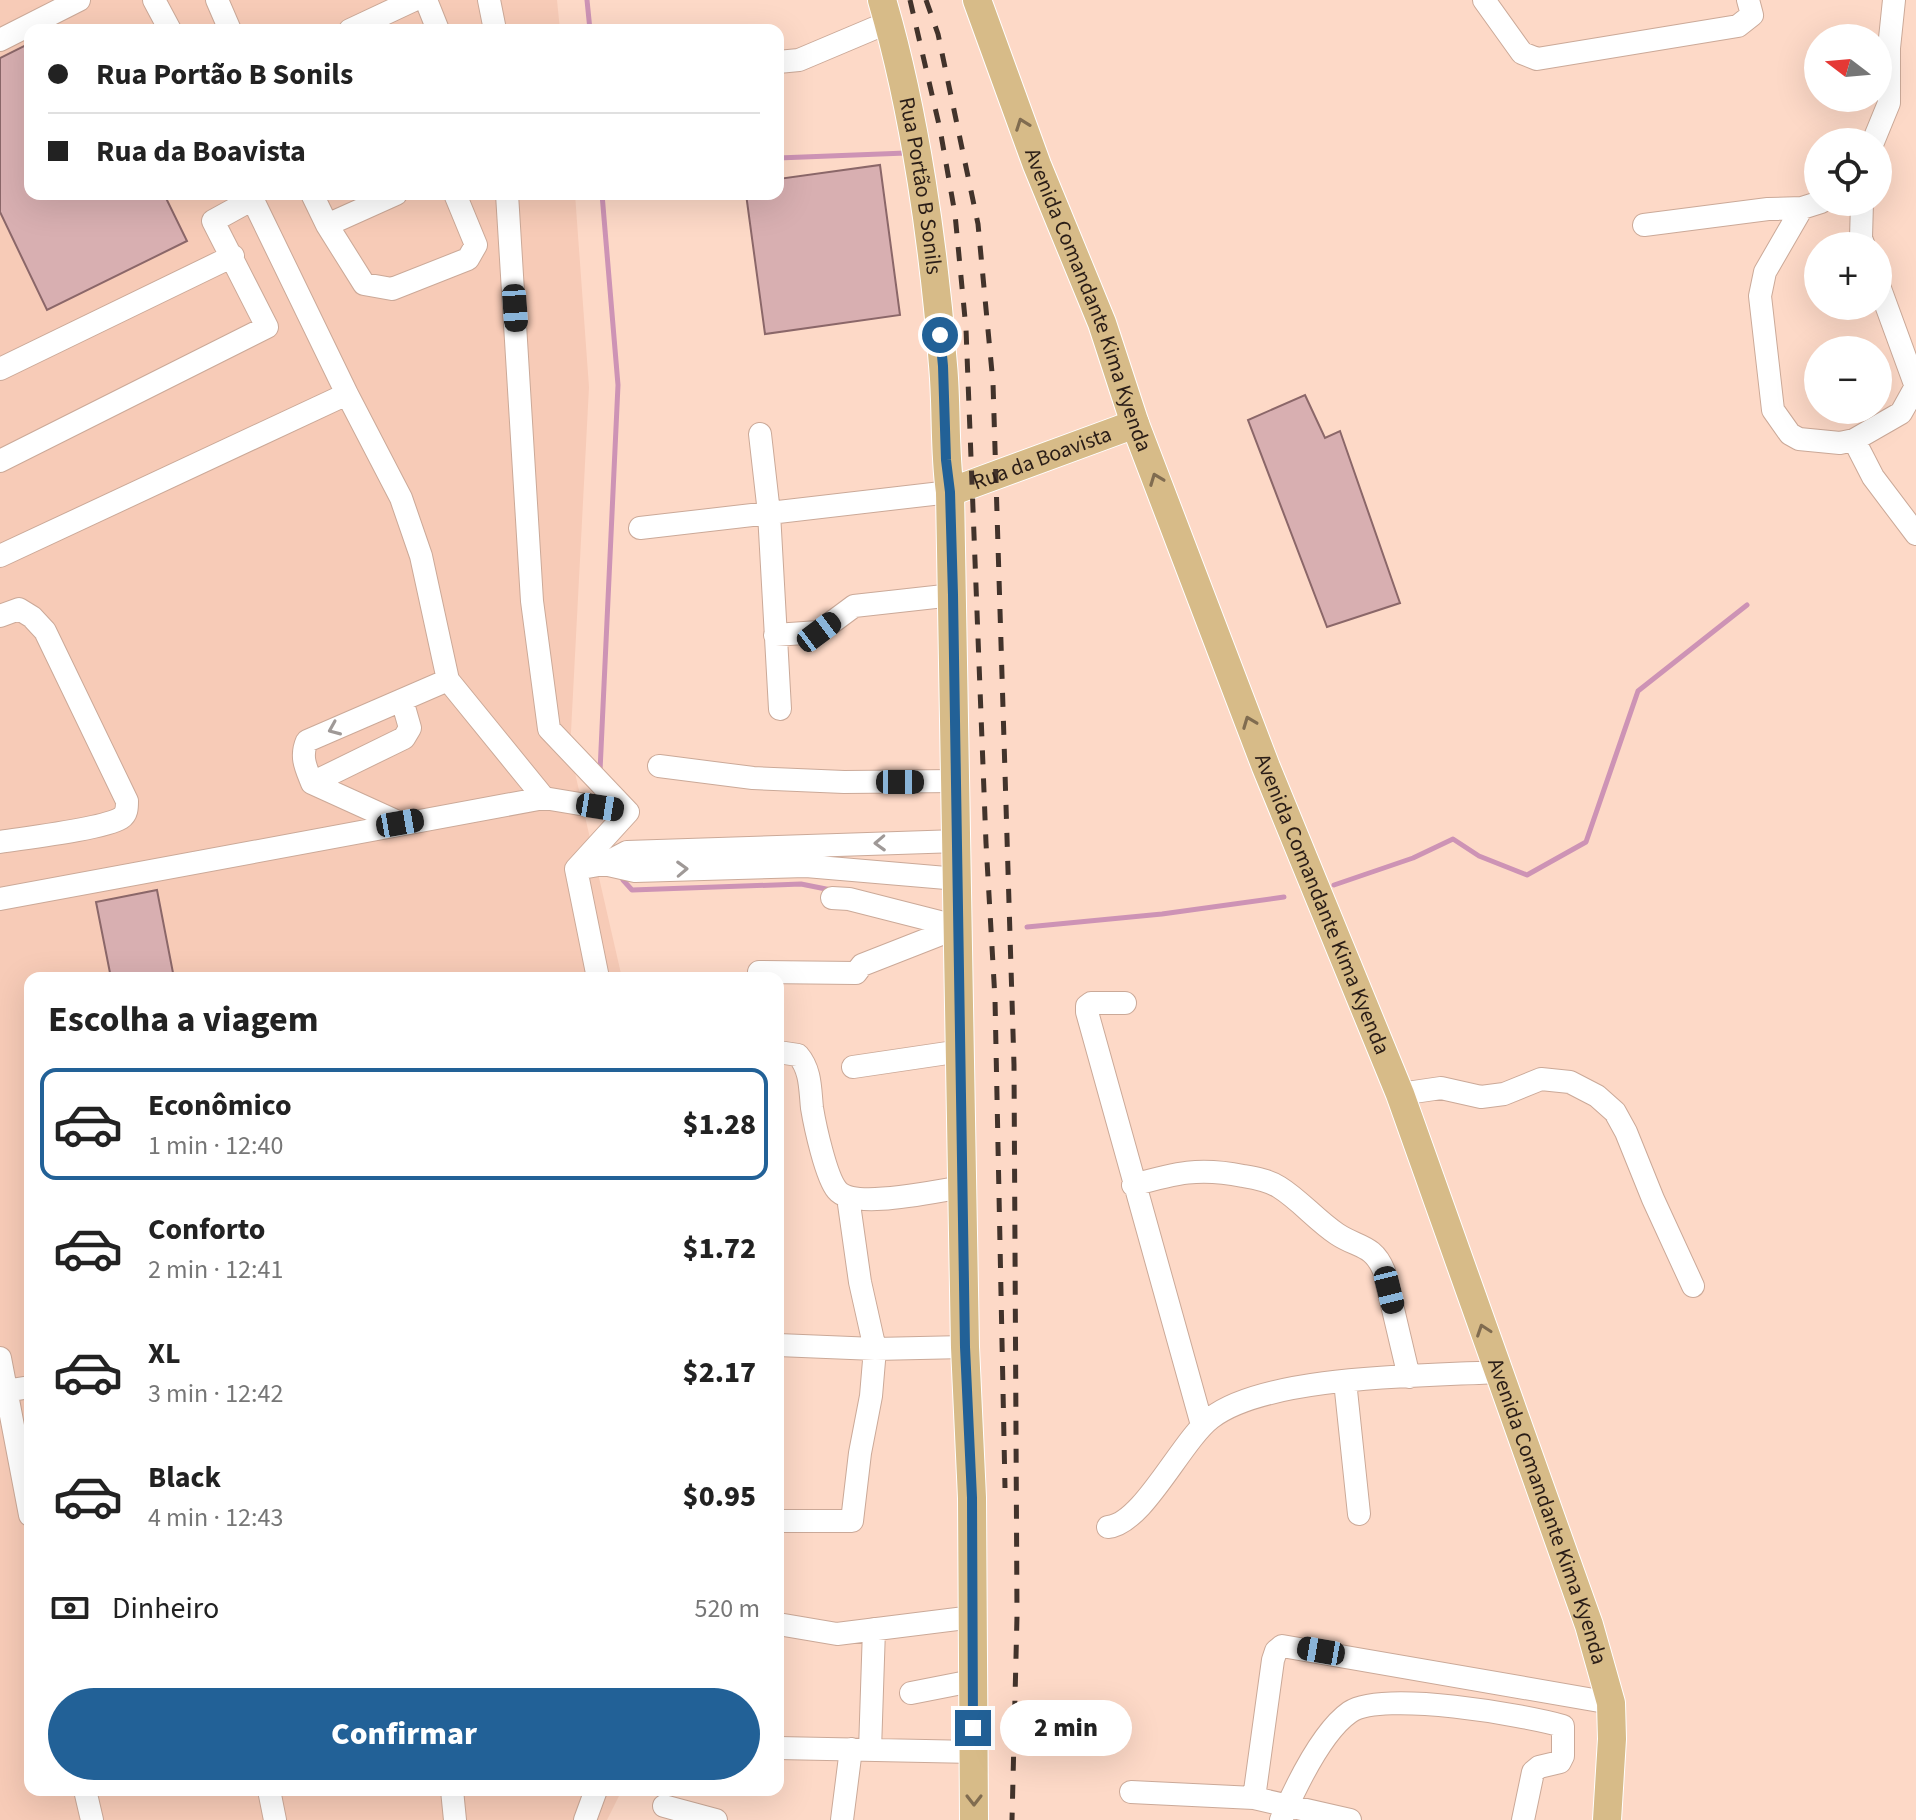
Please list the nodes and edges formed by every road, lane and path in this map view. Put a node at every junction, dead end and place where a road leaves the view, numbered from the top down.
1 (79, 0) edge
2 (154, 0) edge
3 (217, 0) edge
4 (414, 0) edge
5 (426, 0) edge
6 (489, 0) edge
7 (977, 0) edge
8 (1484, 0) edge
9 (1748, 0) edge
10 (1894, 0) edge
11 (885, 11) edge
12 (32, 24) edge
13 (167, 24) edge
14 (227, 24) edge
15 (363, 24) edge
16 (436, 24) edge
17 (494, 24) edge
18 (24, 28) edge
19 (0, 40) edge
20 (784, 61) edge
21 (1879, 128) edge
22 (247, 200) edge
23 (253, 200) edge
24 (315, 200) edge
25 (383, 200) edge
26 (457, 200) edge
27 (507, 200) edge
28 (1804, 206) edge
29 (1804, 216) edge
30 (327, 225) junction
31 (1644, 225) dead end
32 (233, 256) junction
33 (1892, 320) edge
34 (0, 369) edge
35 (1916, 387) edge
36 (347, 394) junction
37 (1135, 424) junction
38 (760, 434) dead end
39 (1854, 440) junction
40 (0, 461) edge
41 (950, 505) junction
42 (769, 513) junction
43 (640, 528) dead end
44 (1916, 534) edge
45 (0, 556) edge
46 (953, 595) junction
47 (0, 616) edge
48 (775, 635) junction
49 (448, 680) junction
50 (402, 700) junction
51 (780, 709) dead end
52 (659, 766) dead end
53 (957, 781) junction
54 (312, 783) junction
55 (544, 798) junction
56 (628, 812) junction
57 (400, 823) junction
58 (958, 841) junction
59 (0, 842) edge
60 (604, 864) junction
61 (576, 869) junction
62 (958, 879) junction
63 (832, 898) dead end
64 (0, 899) edge
65 (959, 927) junction
66 (597, 972) edge
67 (784, 974) edge
68 (1125, 1003) dead end
69 (961, 1051) junction
70 (784, 1053) edge
71 (853, 1067) dead end
72 (1400, 1094) junction
73 (1133, 1185) junction
74 (964, 1187) junction
75 (848, 1197) junction
76 (1693, 1286) dead end
77 (784, 1345) edge
78 (965, 1347) junction
79 (875, 1349) junction
80 (0, 1358) edge
81 (1498, 1372) junction
82 (1409, 1377) junction
83 (1345, 1381) junction
84 (24, 1388) edge
85 (3, 1391) edge
86 (1202, 1425) junction
87 (11, 1478) edge
88 (24, 1503) edge
89 (1359, 1514) dead end
90 (784, 1521) edge
91 (1108, 1527) dead end
92 (973, 1617) junction
93 (784, 1625) edge
94 (874, 1629) junction
95 (972, 1681) junction
96 (911, 1693) dead end
97 (1611, 1703) junction
98 (784, 1748) edge
99 (860, 1750) junction
100 (974, 1752) junction
101 (1131, 1792) dead end
102 (86, 1796) edge
103 (270, 1796) edge
104 (453, 1796) edge
105 (594, 1796) edge
106 (1254, 1798) junction
107 (664, 1806) dead end
108 (1284, 1813) edge
109 (92, 1820) edge
110 (275, 1820) edge
111 (455, 1820) edge
112 (585, 1820) edge
113 (716, 1820) edge
114 (842, 1820) edge
115 (974, 1820) edge
116 (1350, 1820) edge
117 (1523, 1820) edge
118 (1607, 1820) edge

1 - 12 street
2 - 13 street
3 - 14 street
4 - 15 street
5 - 16 street
6 - 17 street
37 -> 7 main road, Avenida Comandante Kima Kyenda
8 - 9 street
10 - 21 street
11 - 20 street
11 - 41 main road, Rua Portão B Sonils
18 - 19 street
22 - 32 street
23 - 36 street
24 - 30 street
25 - 30 street
26 - 30 street
27 - 56 street
28 - 31 street
29 - 39 street
32 - 34 street
32 - 40 street
33 - 35 street
35 - 39 street
36 - 45 street
36 - 49 street
37 - 41 main road, Rua da Boavista
72 -> 37 main road, Avenida Comandante Kima Kyenda
38 - 42 street
39 - 44 street
41 - 42 street
41 - 46 main road
42 - 43 street
42 - 48 street
46 - 48 street
46 - 53 main road
47 - 59 street
48 - 51 street
49 - 50 street
49 - 55 street
50 - 54 street
50 -> 54 street
52 - 53 street
53 - 58 main road
54 - 57 street
55 - 56 street
55 - 57 street
56 - 61 street
57 - 64 street
58 -> 60 street
58 - 62 main road
60 - 61 street
60 -> 62 street
61 - 66 street
62 - 65 main road
63 - 65 street
65 - 67 street
65 - 69 main road
68 - 73 street
69 - 71 street
69 - 74 main road
70 - 75 street
72 - 76 street
81 -> 72 main road, Avenida Comandante Kima Kyenda
73 - 82 street
73 - 86 street
74 - 75 street
74 - 78 main road
75 - 79 street
77 - 79 street
78 - 79 street
78 - 92 main road
79 - 90 street
80 - 85 street
81 - 82 street
81 - 97 main road, Avenida Comandante Kima Kyenda
82 - 83 street
83 - 86 street
83 - 89 street
84 - 85 street
85 - 87 street
86 - 91 street
87 - 88 street
92 - 94 street
92 - 95 main road
93 - 94 street
94 - 99 street
95 - 96 street
95 - 100 main road
97 - 106 street
97 - 118 main road, Avenida Comandante Kima Kyenda
98 - 99 street
99 - 100 street
99 - 114 street
100 -> 115 main road
101 - 106 street
102 - 109 street
103 - 110 street
104 - 111 street
105 - 112 street
106 - 108 street
107 - 113 street
108 - 116 street
108 - 117 street

